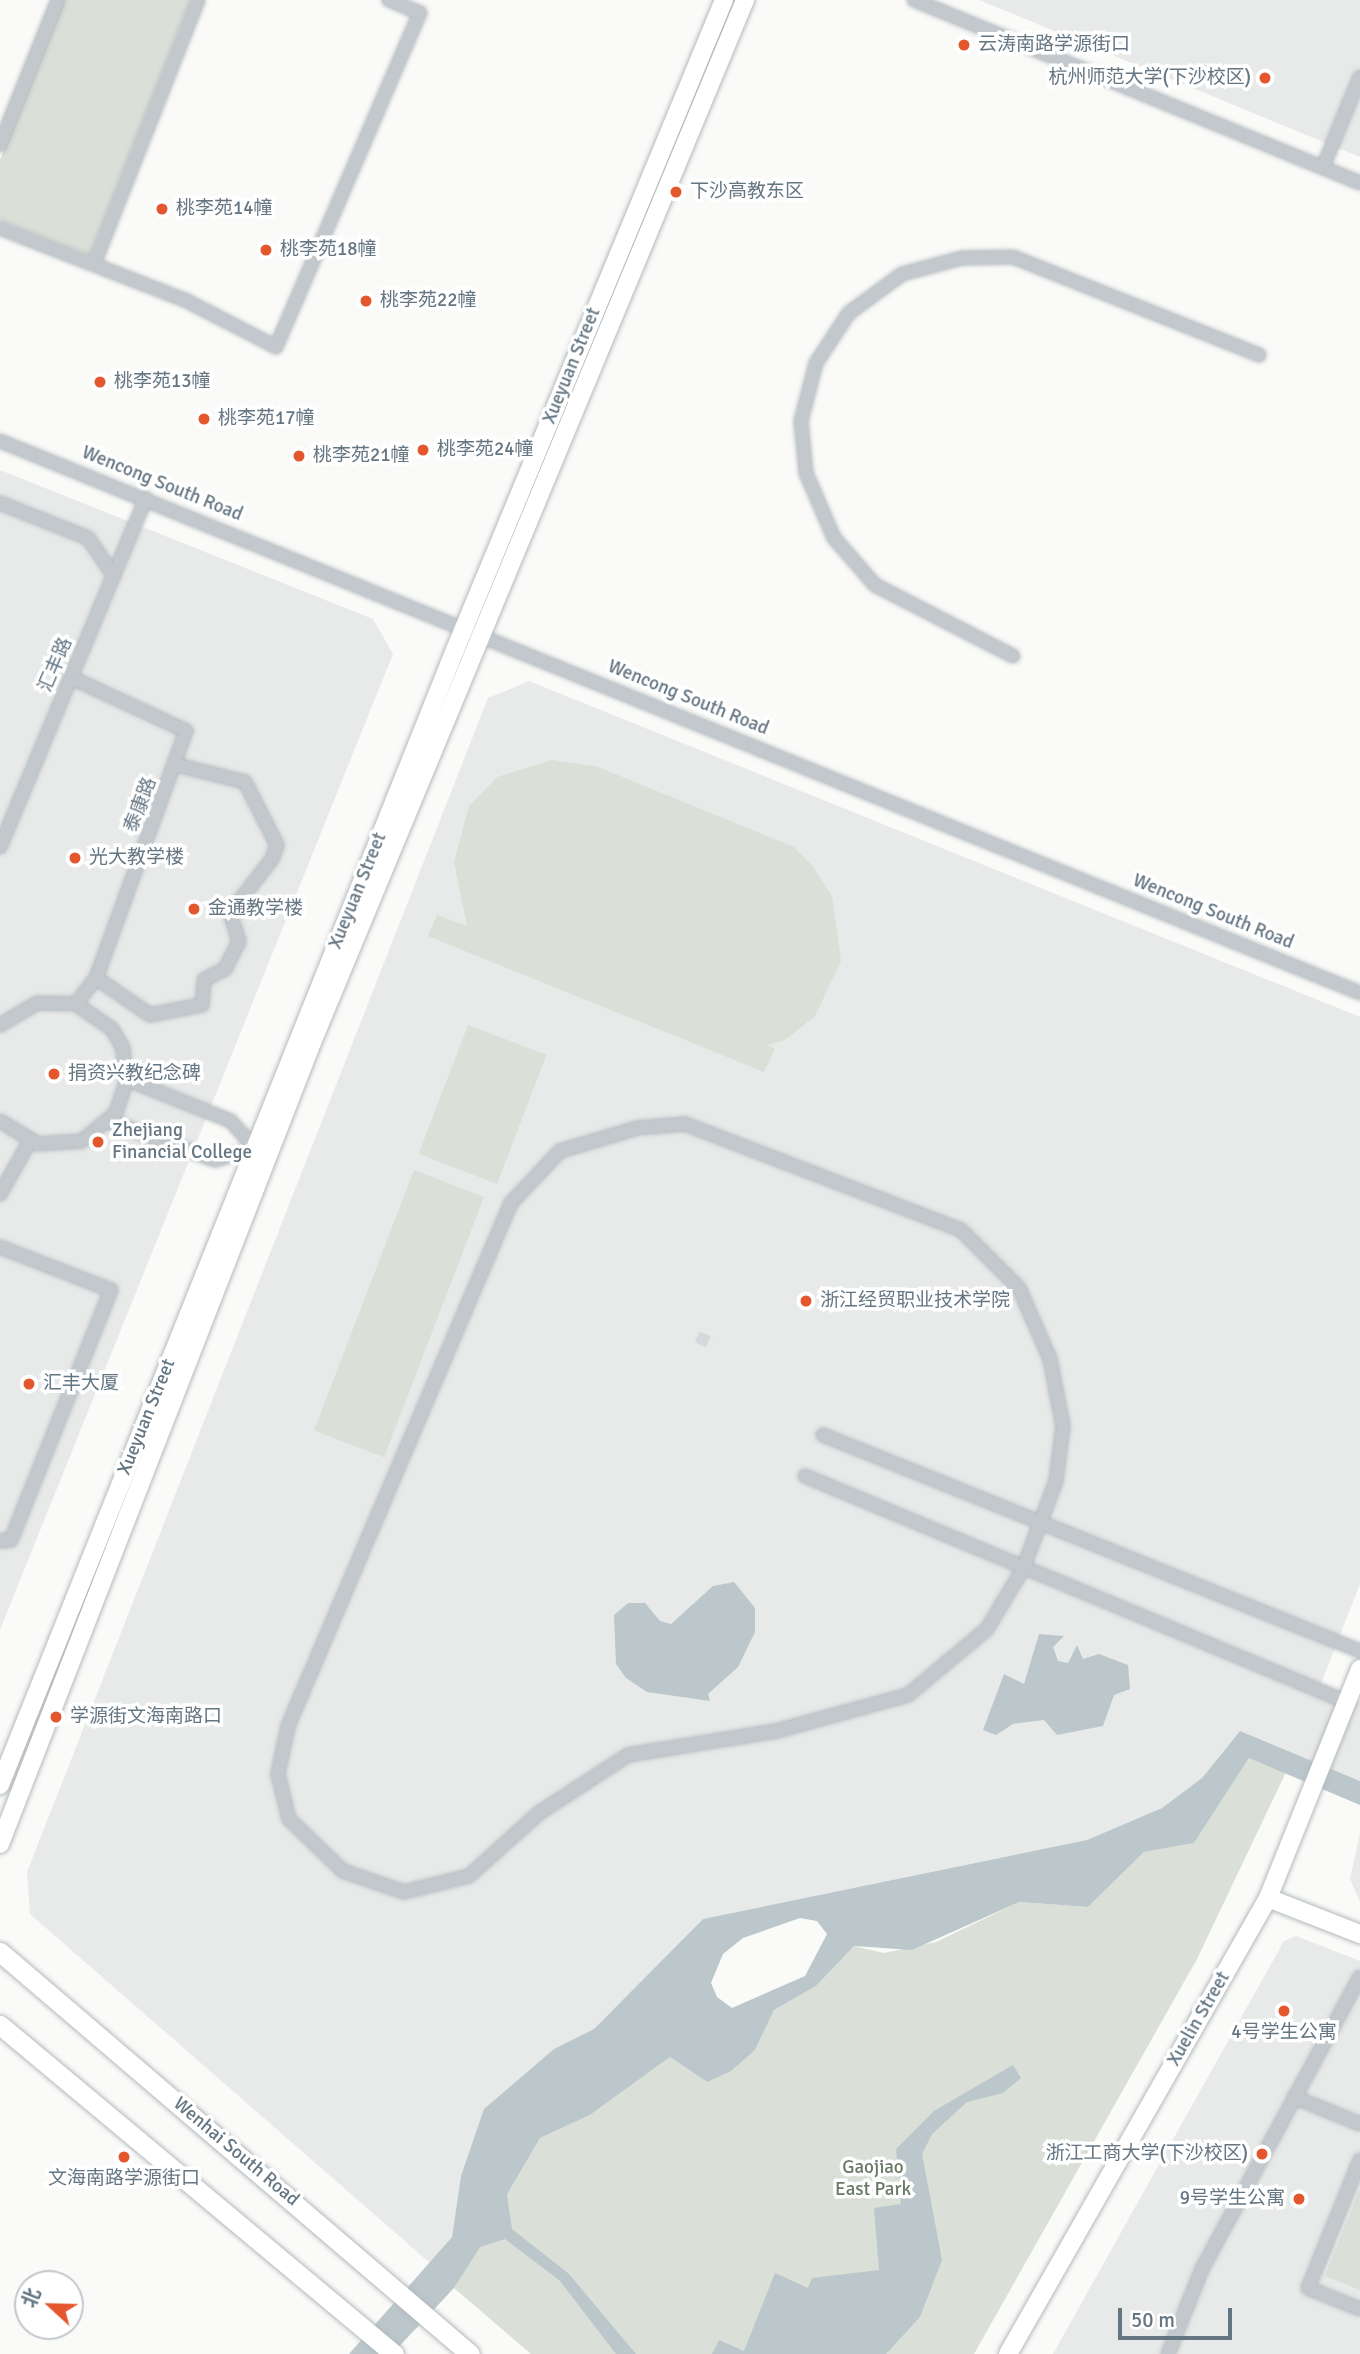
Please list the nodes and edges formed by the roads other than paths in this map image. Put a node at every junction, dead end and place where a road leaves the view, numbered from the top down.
1 (58, 0) edge
2 (198, 0) edge
3 (389, 0) edge
4 (724, 0) edge
5 (745, 0) edge
6 (914, 0) edge
7 (1360, 78) edge
8 (0, 145) edge
9 (1323, 167) junction
10 (1360, 183) edge
11 (0, 228) edge
12 (94, 264) junction
13 (1259, 355) dead end
14 (0, 441) edge
15 (146, 498) junction
16 (0, 503) edge
17 (114, 576) junction
18 (464, 627) junction
19 (482, 635) junction
20 (1013, 656) dead end
21 (72, 678) junction
22 (177, 765) junction
23 (0, 847) edge
24 (96, 978) junction
25 (1360, 993) edge
26 (76, 1004) junction
27 (0, 1025) edge
28 (126, 1079) junction
29 (0, 1121) edge
30 (109, 1121) junction
31 (30, 1141) junction
32 (255, 1148) junction
33 (0, 1194) edge
34 (0, 1247) edge
35 (822, 1435) dead end
36 (805, 1476) dead end
37 (1039, 1528) junction
38 (0, 1541) edge
39 (1023, 1569) junction
40 (1360, 1651) edge
41 (1360, 1669) edge
42 (1347, 1702) junction
43 (0, 1785) edge
44 (0, 1844) edge
45 (1268, 1898) junction
46 (1360, 1934) edge
47 (0, 1952) edge
48 (1360, 1977) edge
49 (0, 2025) edge
50 (1294, 2097) junction
51 (1360, 2124) edge
52 (1360, 2160) edge
53 (1360, 2309) edge
54 (394, 2354) edge
55 (470, 2354) edge
56 (1008, 2354) edge
57 (1168, 2354) edge

1 - 8 street
2 - 12 street
3 - 12 street
4 - 18 main road, Xueyuan Street
5 - 19 main road
6 - 9 street
7 - 9 street
9 - 10 street
11 - 12 street
13 - 20 street
14 - 15 street, Wencong South Road
15 - 17 street, 汇丰路
15 - 18 street, Wencong South Road
16 - 17 street
17 - 21 street, 汇丰路
18 - 19 street, Wencong South Road
18 - 32 main road, Xueyuan Street
19 - 25 street, Wencong South Road
19 - 44 main road
21 - 22 street, 泰康路
21 - 23 street, 汇丰路
22 - 24 street, 泰康路
22 - 24 street
24 - 26 street, 泰康路
26 - 27 street
26 - 28 street
28 - 30 street
28 - 32 street
29 - 31 street
30 - 31 street
30 - 32 street
31 - 33 street
32 - 43 main road, Xueyuan Street
34 - 38 street
35 - 37 street
36 - 39 street
37 - 39 street
37 - 39 street
37 - 40 street
39 - 42 street
41 - 42 main road, Xuelin Street
42 - 45 main road, Xuelin Street
45 - 46 main road
45 - 56 main road, Xuelin Street
47 - 55 main road, Wenhai South Road
48 - 50 street
49 - 54 main road
50 - 51 street
50 - 57 street
52 - 53 street

